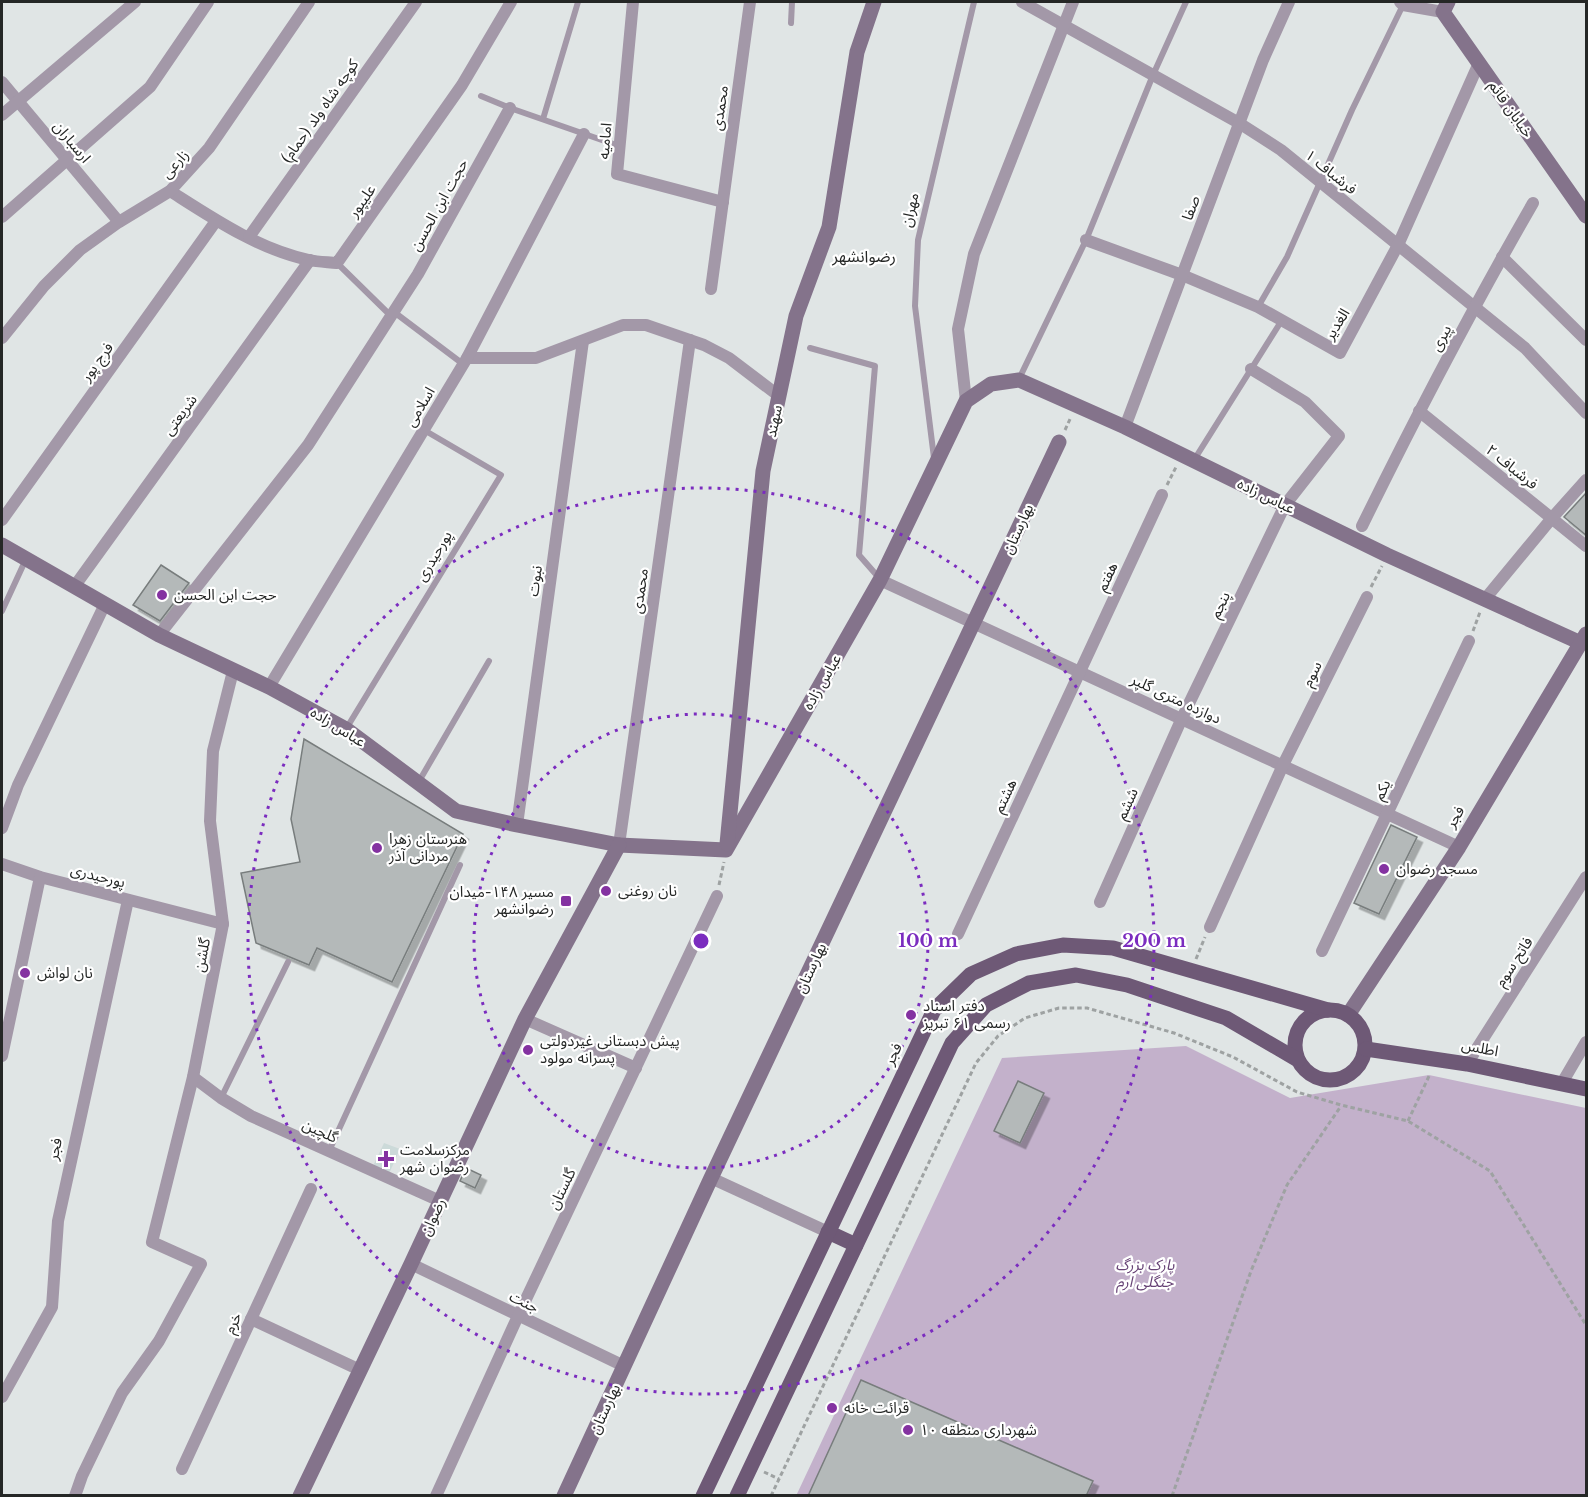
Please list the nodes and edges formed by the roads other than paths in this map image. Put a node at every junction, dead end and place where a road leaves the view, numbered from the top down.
1 (135, 2) edge
2 (208, 2) edge
3 (309, 2) edge
4 (416, 2) edge
5 (511, 2) edge
6 (578, 2) edge
7 (633, 2) edge
8 (750, 2) edge
9 (792, 2) edge
10 (874, 2) edge
11 (974, 2) edge
12 (1022, 2) edge
13 (1073, 2) edge
14 (1186, 2) edge
15 (1289, 2) edge
16 (1401, 3) edge
17 (1445, 7) edge
18 (791, 23) dead end
19 (1064, 25) junction
20 (1479, 63) junction
21 (1153, 75) junction
22 (2, 82) edge
23 (481, 96) dead end
24 (17, 100) junction
25 (510, 108) junction
26 (2, 115) edge
27 (543, 119) junction
28 (1239, 123) junction
29 (584, 134) junction
30 (619, 146) junction
31 (67, 159) junction
32 (1320, 183) junction
33 (170, 192) junction
34 (723, 202) junction
35 (1533, 203) dead end
36 (1587, 216) edge
37 (2, 217) edge
38 (216, 221) junction
39 (119, 222) junction
40 (249, 237) junction
41 (1086, 240) junction
42 (1398, 245) junction
43 (1502, 257) junction
44 (310, 260) junction
45 (337, 263) junction
46 (1182, 275) junction
47 (711, 289) dead end
48 (1474, 306) junction
49 (1258, 307) junction
50 (392, 314) junction
51 (1282, 320) junction
52 (2, 338) edge
53 (690, 340) junction
54 (1587, 340) edge
55 (583, 341) junction
56 (810, 348) dead end
57 (465, 361) junction
58 (1251, 369) junction
59 (1019, 380) junction
60 (779, 396) junction
61 (966, 401) junction
62 (1419, 411) junction
63 (1587, 413) edge
64 (1125, 427) junction
65 (423, 430) junction
66 (1059, 442) road end
67 (1188, 458) junction
68 (934, 464) junction
69 (1587, 480) edge
70 (1162, 495) road end
71 (1285, 505) junction
72 (1552, 519) junction
73 (2, 520) edge
74 (1362, 525) dead end
75 (2, 545) edge
76 (1587, 546) edge
77 (26, 559) junction
78 (880, 580) junction
79 (75, 586) junction
80 (1367, 597) road end
81 (1485, 599) junction
82 (105, 604) junction
83 (2, 610) edge
84 (974, 622) junction
85 (159, 635) junction
86 (1584, 639) edge
87 (1469, 641) road end
88 (489, 661) dead end
89 (232, 671) junction
90 (1080, 671) junction
91 (269, 687) junction
92 (1182, 718) junction
93 (346, 729) junction
94 (1283, 765) junction
95 (418, 783) junction
96 (1388, 813) junction
97 (517, 825) junction
98 (2, 828) edge
99 (620, 845) junction
100 (1459, 847) junction
101 (726, 850) junction
102 (2, 864) edge
103 (460, 865) dead end
104 (40, 877) junction
105 (1587, 877) edge
106 (717, 896) road end
107 (128, 900) junction
108 (1100, 902) dead end
109 (223, 924) junction
110 (1210, 927) road end
111 (958, 934) dead end
112 (1322, 951) dead end
113 (288, 962) dead end
114 (1328, 1010) junction
115 (1348, 1015) junction
116 (525, 1019) junction
117 (1587, 1042) edge
118 (1366, 1049) junction
119 (2, 1056) edge
120 (1298, 1060) junction
121 (1467, 1064) junction
122 (636, 1068) junction
123 (193, 1077) junction
124 (1562, 1083) junction
125 (1587, 1089) edge
126 (221, 1098) junction
127 (328, 1152) junction
128 (711, 1178) junction
129 (311, 1189) dead end
130 (440, 1202) junction
131 (828, 1232) junction
132 (856, 1245) junction
133 (411, 1264) junction
134 (518, 1316) junction
135 (251, 1319) junction
136 (624, 1366) junction
137 (360, 1370) junction
138 (2, 1397) edge
139 (182, 1469) dead end
140 (75, 1496) edge
141 (300, 1496) edge
142 (436, 1496) edge
143 (564, 1496) edge
144 (703, 1496) edge
145 (737, 1496) edge

1 - 24 street
2 - 31 street
3 - 33 street, زارعی
4 - 40 street, کوچه شاه ولد (حمام)
5 - 45 street, علیپور
6 - 27 lane
7 - 30 street, امامیه
8 - 34 street, محمدی
9 - 18 lane
10 - 60 main road, سهند
11 - 68 lane, مهران
12 - 19 street, فرشباف ۱
13 - 19 street
14 - 21 lane
15 - 28 street, صفا
16 - 17 street
16 - 32 lane
17 - 20 main road, خیابان قائم
19 - 21 street, فرشباف ۱
19 - 61 street
20 - 36 main road, خیابان قائم
20 - 42 street, الغدیر
21 - 28 street, فرشباف ۱
21 - 41 lane
22 - 24 street, ارسباران
23 - 25 lane
24 - 26 street
24 - 31 street, ارسباران
25 - 27 lane
25 - 50 street, حجت ابن الحسن
27 - 29 lane
28 - 32 street, فرشباف ۱
28 - 46 street, صفا
29 - 30 lane
29 - 57 street, اسلامی
30 - 34 street, امامیه
31 - 37 street
31 - 39 street, ارسباران
32 - 42 street, فرشباف ۱
32 - 49 lane
33 - 38 street
33 - 39 street, زارعی
34 - 47 street, محمدی
35 - 43 street, پیری
38 - 40 street
38 - 73 street, فرج پور
39 - 52 street, زارعی
40 - 44 street
41 - 46 street, الغدیر
41 - 59 lane
42 - 48 street, فرشباف ۱
42 - 51 street, الغدیر
43 - 48 street, پیری
43 - 54 street
44 - 45 street
44 - 79 street, شریعتی
45 - 50 lane
46 - 49 street, الغدیر
46 - 64 street, صفا
48 - 62 street, پیری
48 - 63 street, فرشباف ۱
49 - 51 street, الغدیر
50 - 57 lane
50 - 85 street, حجت ابن الحسن
51 - 58 lane
53 - 55 street
53 - 60 street
53 - 99 street, محمدی
55 - 57 street
55 - 97 street, نبوت
56 - 78 lane
57 - 65 street, اسلامی
58 - 67 lane
58 - 71 street, پنجم
59 - 61 main road, عباس زاده
59 - 64 main road, عباس زاده
60 - 101 main road, سهند
61 - 68 main road, عباس زاده
62 - 72 street, فرشباف ۲
62 - 74 street, پیری
64 - 67 main road, عباس زاده
65 - 91 street, اسلامی
65 - 93 lane, پورحیدری
66 - 84 main road, بهارستان
67 - 71 main road, عباس زاده
68 - 78 main road, عباس زاده
69 - 72 street
70 - 90 street, هفتم
71 - 81 main road, عباس زاده
71 - 92 street, پنجم
72 - 76 street, فرشباف ۲
72 - 81 street
75 - 77 main road, عباس زاده
77 - 79 main road, عباس زاده
77 - 83 lane
78 - 84 street, دوازده متری گلپر
78 - 101 main road, عباس زاده
79 - 82 main road, عباس زاده
80 - 94 street, سوم
81 - 86 main road, عباس زاده
82 - 85 main road, عباس زاده
82 - 98 street
84 - 90 street, دوازده متری گلپر
84 - 128 main road, بهارستان
85 - 89 main road, عباس زاده
86 - 100 main road, فجر
87 - 96 street, یکم
88 - 95 lane
89 - 91 main road, عباس زاده
89 - 109 street, گلشن
90 - 92 street, دوازده متری گلپر
90 - 111 street, هشتم
91 - 93 main road, عباس زاده
92 - 94 street, دوازده متری گلپر
92 - 108 street, ششم
93 - 95 main road, عباس زاده
94 - 96 street, دوازده متری گلپر
94 - 110 street, سوم
95 - 97 main road, عباس زاده
96 - 100 street, دوازده متری گلپر
96 - 112 street, یکم
97 - 99 main road, عباس زاده
99 - 101 main road, عباس زاده
99 - 116 main road, رضوان
100 - 115 main road, فجر
102 - 104 street, پورحیدری
103 - 127 lane
104 - 107 street, پورحیدری
104 - 119 street
105 - 121 street, فاتح سوم
106 - 122 street, گلستان
107 - 109 street, پورحیدری
107 - 138 street, فجر
109 - 123 street, گلشن
113 - 126 lane
114 - 115 main road
114 - 120 main road
114 - 131 main road, فجر
115 - 118 main road
116 - 122 street
116 - 130 main road, رضوان
117 - 124 street
118 - 120 main road
118 - 121 main road, اطلس
120 - 132 main road
121 - 124 main road, اطلس
122 - 134 street, گلستان
123 - 126 street, گلچین
123 - 140 street, گلشن
124 - 125 main road, اطلس
126 - 127 street, گلچین
127 - 130 street, گلچین
128 - 131 street
128 - 136 main road, بهارستان
129 - 135 street, خرم
130 - 133 main road, رضوان
131 - 132 main road
131 - 144 main road, فجر
132 - 145 main road
133 - 134 street, جنت
133 - 137 main road, رضوان
134 - 136 street, جنت
134 - 142 street, گلستان
135 - 137 street
135 - 139 street, خرم
136 - 143 main road, بهارستان
137 - 141 main road, رضوان

